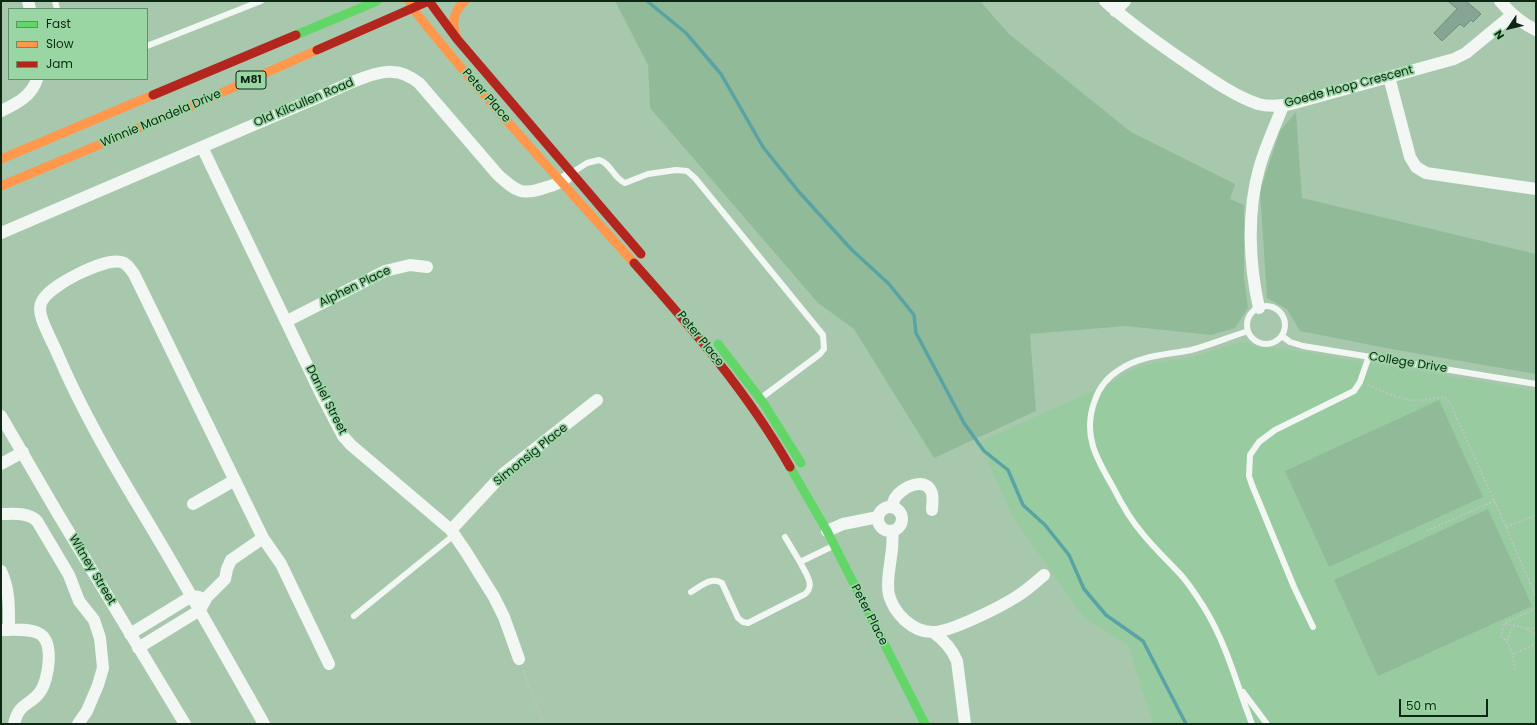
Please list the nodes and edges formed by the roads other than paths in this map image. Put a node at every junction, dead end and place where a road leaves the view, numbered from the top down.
1 (261, 1) edge
2 (377, 1) edge
3 (429, 1) edge
4 (465, 1) edge
5 (1105, 1) edge
6 (1125, 1) edge
7 (1500, 1) edge
8 (341, 5) dead end
9 (411, 5) edge
10 (1115, 11) junction
11 (1512, 14) junction
12 (314, 26) junction
13 (1536, 30) edge
14 (458, 39) junction
15 (148, 46) edge
16 (1389, 77) junction
17 (36, 81) edge
18 (1283, 106) junction
19 (1, 111) edge
20 (202, 147) junction
21 (1, 159) edge
22 (571, 173) junction
23 (562, 182) junction
24 (1, 186) edge
25 (1536, 189) edge
26 (1, 233) edge
27 (647, 261) dead end
28 (427, 266) dead end
29 (1259, 308) junction
30 (287, 321) junction
31 (1248, 330) junction
32 (1282, 336) junction
33 (714, 339) dead end
34 (1368, 356) junction
35 (1536, 384) edge
36 (760, 399) junction
37 (597, 400) dead end
38 (751, 407) junction
39 (1, 416) edge
40 (23, 452) junction
41 (1, 464) edge
42 (804, 469) dead end
43 (235, 480) junction
44 (815, 489) dead end
45 (806, 494) junction
46 (193, 504) dead end
47 (893, 508) junction
48 (932, 510) dead end
49 (1, 514) edge
50 (878, 517) junction
51 (832, 526) junction
52 (893, 531) junction
53 (452, 532) junction
54 (786, 537) dead end
55 (263, 538) junction
56 (842, 538) dead end
57 (834, 545) junction
58 (800, 562) junction
59 (1, 571) edge
60 (1044, 575) dead end
61 (691, 592) dead end
62 (192, 596) junction
63 (207, 597) junction
64 (875, 606) dead end
65 (200, 610) junction
66 (354, 616) dead end
67 (956, 626) junction
68 (1313, 627) dead end
69 (5, 630) edge
70 (933, 632) junction
71 (130, 634) junction
72 (138, 648) junction
73 (954, 653) junction
74 (519, 659) road end
75 (329, 664) dead end
76 (1240, 688) junction
77 (14, 724) edge
78 (78, 724) edge
79 (185, 724) edge
80 (264, 724) edge
81 (925, 724) edge
82 (932, 724) edge
83 (965, 724) edge
84 (1252, 724) edge
85 (1267, 724) edge

1 - 15 lane
2 - 12 main road, M81
3 - 9 main road, Winnie Mandela Drive / M81
3 - 14 main road, Peter Place
4 - 14 main road
5 - 10 street, Goede Hoop Crescent
6 - 10 street
7 - 11 street
8 - 12 main road
9 - 23 main road, Peter Place
9 - 24 main road, Winnie Mandela Drive / M81
10 - 18 street, Goede Hoop Crescent
11 - 13 street
11 - 16 street, Goede Hoop Crescent
12 - 21 main road, M81
14 - 22 main road, Peter Place
16 - 18 street, Goede Hoop Crescent
16 - 25 street
17 - 19 street
18 - 29 street
20 - 23 street, Old Kilcullen Road
20 - 26 street, Old Kilcullen Road
20 - 30 street, Daniel Street
22 - 23 street, Old Kilcullen Road
22 - 27 main road, Peter Place
22 - 36 lane
23 - 38 main road, Peter Place
28 - 30 street, Alphen Place
29 - 31 lane
29 - 32 lane
30 - 53 street, Daniel Street
31 - 32 lane
31 - 76 lane
32 - 34 lane, College Drive
33 - 36 main road, Peter Place
34 - 35 lane, College Drive
34 - 68 lane
36 - 38 lane
36 - 42 main road, Peter Place
37 - 53 street, Simonsig Place
38 - 45 main road, Peter Place
39 - 40 street, Witney Street
40 - 41 street
40 - 71 street, Witney Street
43 - 46 street
43 - 55 street
43 - 62 street
44 - 45 main road
45 - 51 main road, Peter Place
47 - 48 street
47 - 50 street
47 - 52 street
49 - 78 street
50 - 51 street
50 - 52 street
51 - 56 main road, Peter Place
51 - 57 main road, Peter Place
52 - 70 street
53 - 66 lane
53 - 74 street, Daniel Street
54 - 58 lane
55 - 63 street
55 - 75 street
57 - 58 lane
57 - 81 main road, Peter Place
58 - 61 lane
59 - 69 street
60 - 67 street
62 - 63 street
62 - 65 street
62 - 71 street
63 - 65 street
64 - 82 main road, Peter Place
65 - 72 street
65 - 80 street
67 - 70 street
67 - 73 street
69 - 77 street
70 - 73 street
71 - 72 street, Witney Street
72 - 79 street, Witney Street
73 - 83 street
76 - 84 lane
76 - 85 lane

